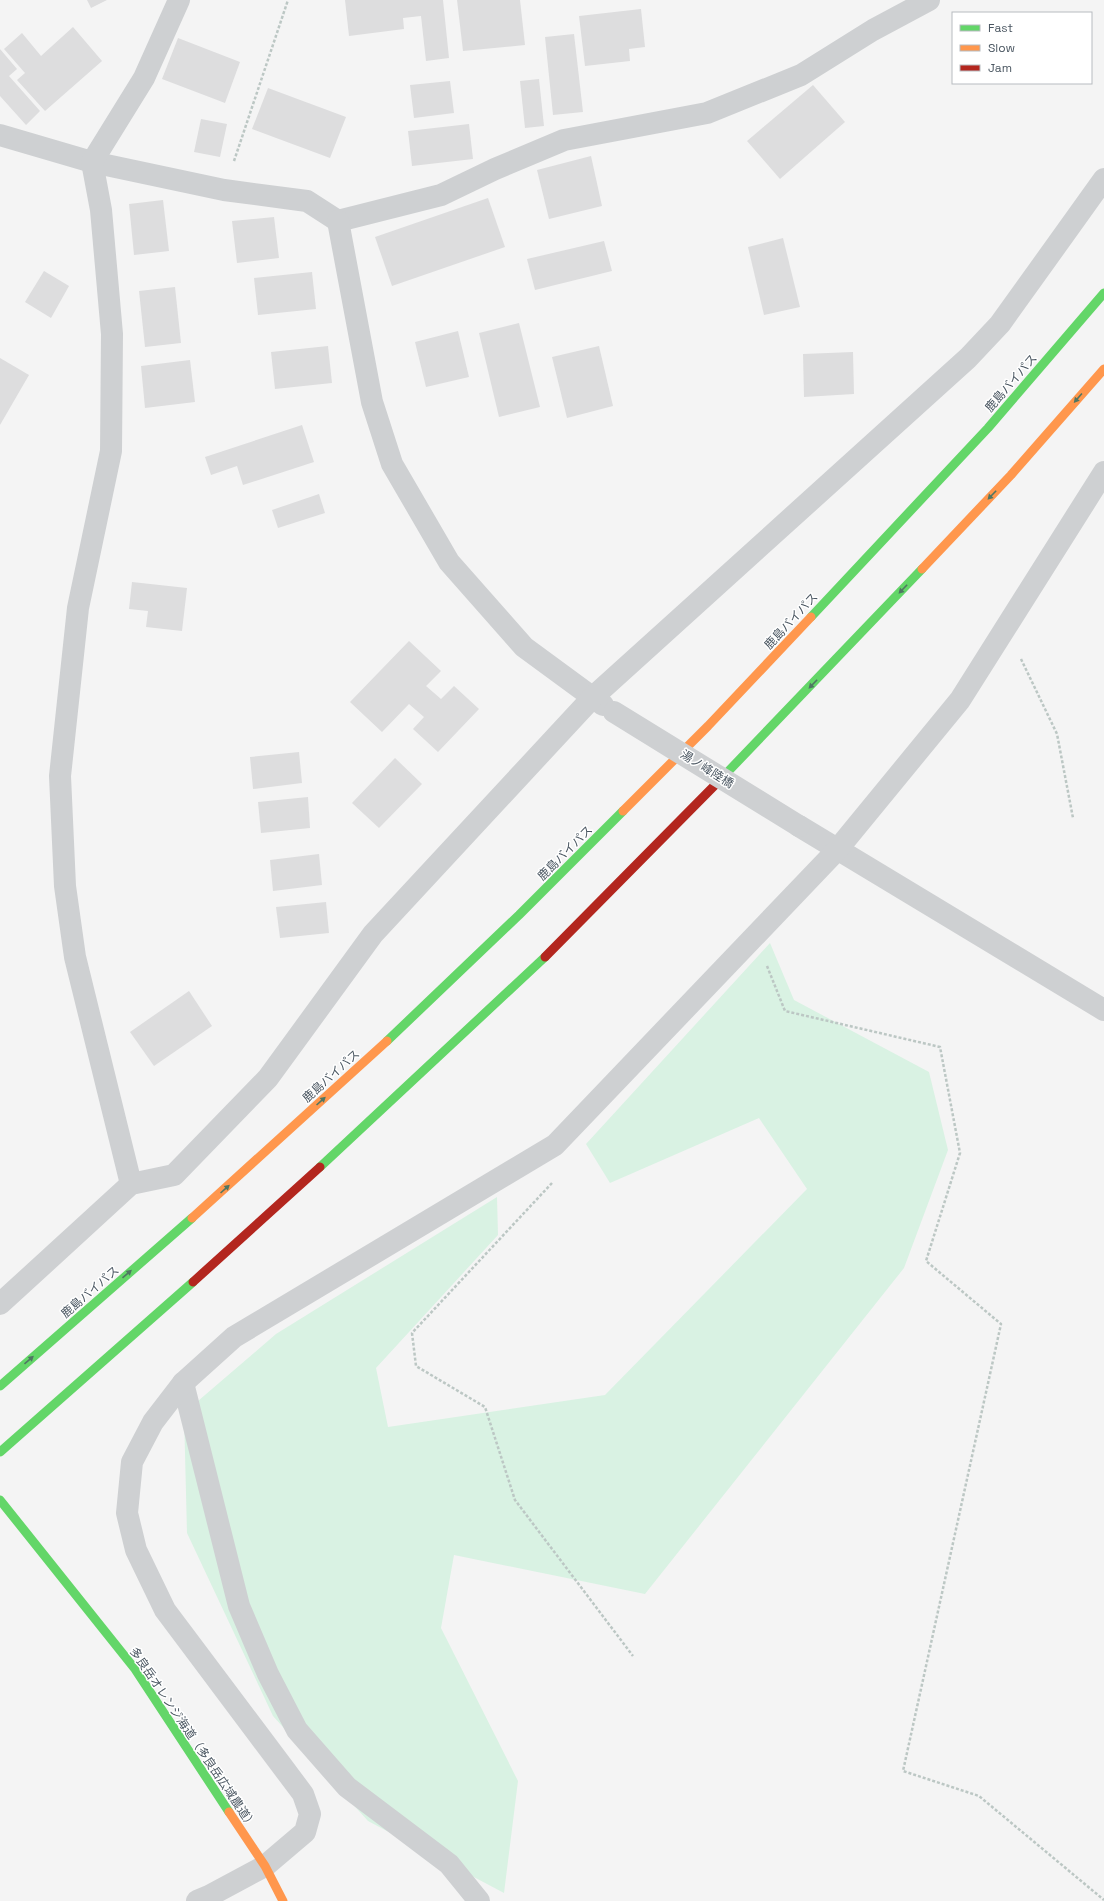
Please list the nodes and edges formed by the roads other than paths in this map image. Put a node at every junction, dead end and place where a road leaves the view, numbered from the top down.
1 (180, 0) edge
2 (929, 0) edge
3 (0, 135) edge
4 (92, 162) junction
5 (1104, 179) edge
6 (338, 221) junction
7 (1104, 293) edge
8 (1104, 369) edge
9 (1104, 472) edge
10 (592, 698) junction
11 (837, 850) junction
12 (1104, 1010) edge
13 (131, 1184) junction
14 (0, 1304) edge
15 (183, 1383) junction
16 (0, 1386) edge
17 (0, 1452) edge
18 (0, 1500) edge
19 (265, 1866) junction
20 (197, 1901) edge
21 (283, 1901) edge
22 (480, 1901) edge

1 - 4 street
2 - 6 street
3 - 4 street
4 - 6 street
4 - 13 street
5 - 10 street
6 - 10 street, 湯ノ峰陸橋
16 -> 7 main road, 鹿島バイパス
8 -> 17 main road
9 - 11 street
10 - 11 street, 湯ノ峰陸橋, bridge
10 - 13 street
11 - 12 street, 湯ノ峰陸橋
11 - 15 street
13 - 14 street
15 - 19 street
15 - 22 street
18 - 19 main road, 多良岳オレンジ海道（多良岳広域農道）
19 - 20 street
19 - 21 main road, 多良岳オレンジ海道（多良岳広域農道）

